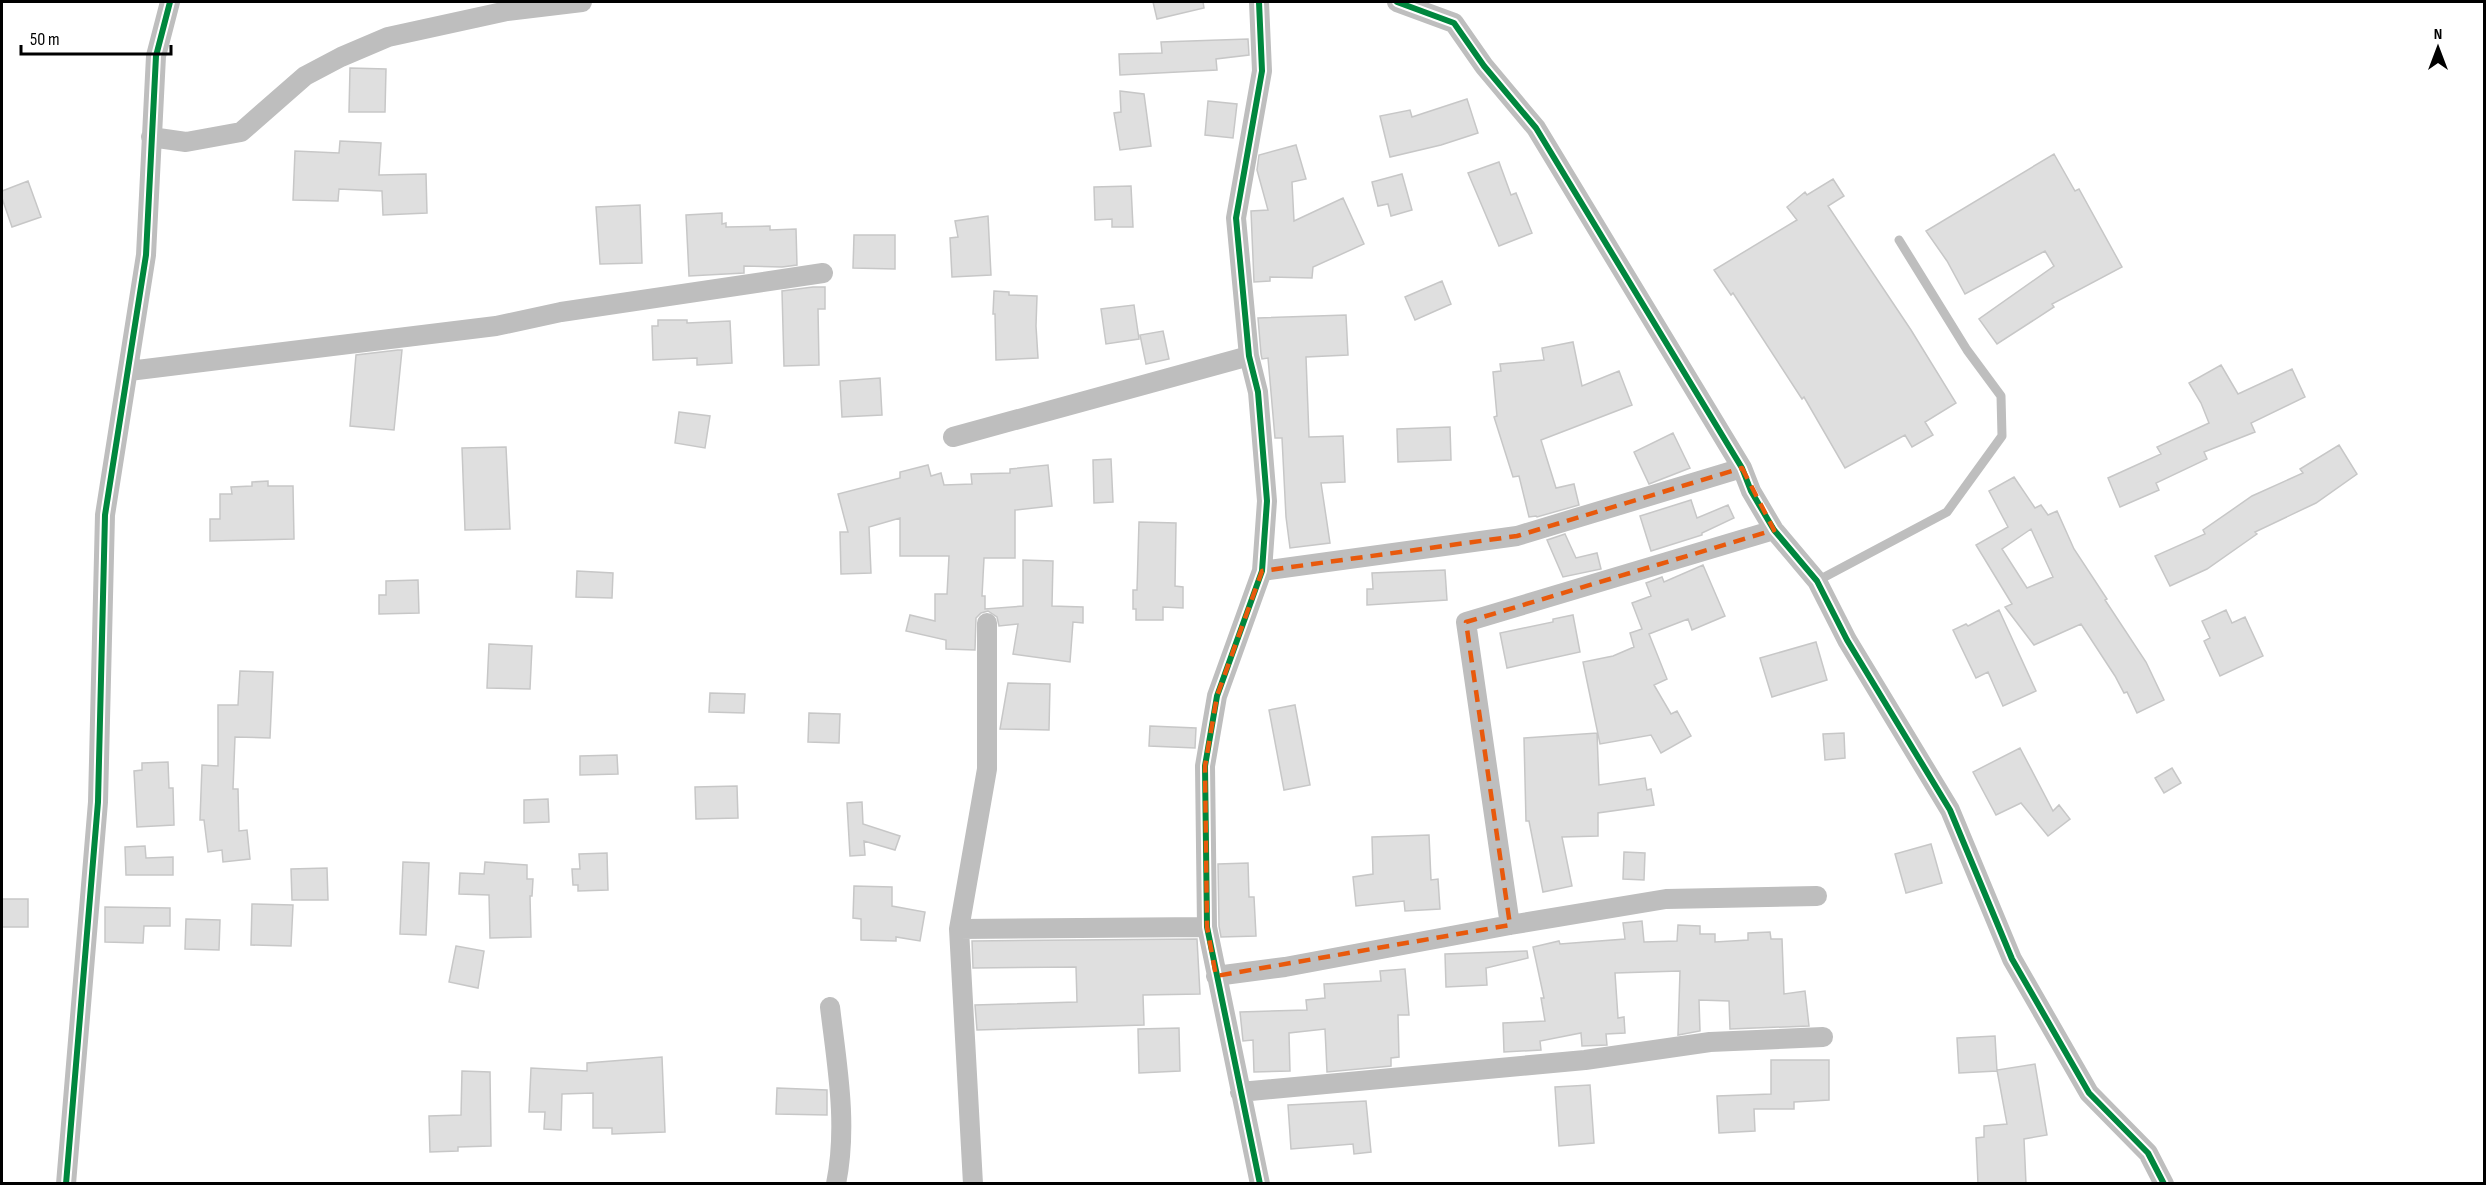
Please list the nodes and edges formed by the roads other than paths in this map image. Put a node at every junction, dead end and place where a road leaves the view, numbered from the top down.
1 (170, 2) edge
2 (582, 2) edge
3 (1259, 2) edge
4 (1397, 2) edge
5 (151, 136) junction
6 (1899, 240) dead end
7 (823, 273) dead end
8 (1249, 356) junction
9 (129, 371) junction
10 (953, 437) dead end
11 (1742, 468) junction
12 (1773, 530) junction
13 (1262, 571) junction
14 (1817, 581) junction
15 (987, 623) dead end
16 (1817, 896) dead end
17 (1510, 925) junction
18 (1207, 927) junction
19 (959, 929) junction
20 (1215, 976) junction
21 (830, 1007) dead end
22 (1823, 1037) dead end
23 (1240, 1092) junction
24 (66, 1184) edge
25 (836, 1184) edge
26 (973, 1184) edge
27 (1260, 1184) edge
28 (2164, 1184) edge

1 - 5 street
2 - 5 street
3 - 8 street
4 - 11 street
5 - 9 street
6 - 14 lane
7 - 9 street
8 - 10 street
8 - 13 street
9 - 24 street
11 - 12 street
11 - 13 street
12 - 14 street
12 - 17 street
13 - 18 street
14 - 28 street
15 - 19 street
16 - 17 street
17 - 20 street
18 - 19 street
18 - 20 street
19 - 26 street
20 - 23 street
21 - 25 street
22 - 23 street
23 - 27 street

